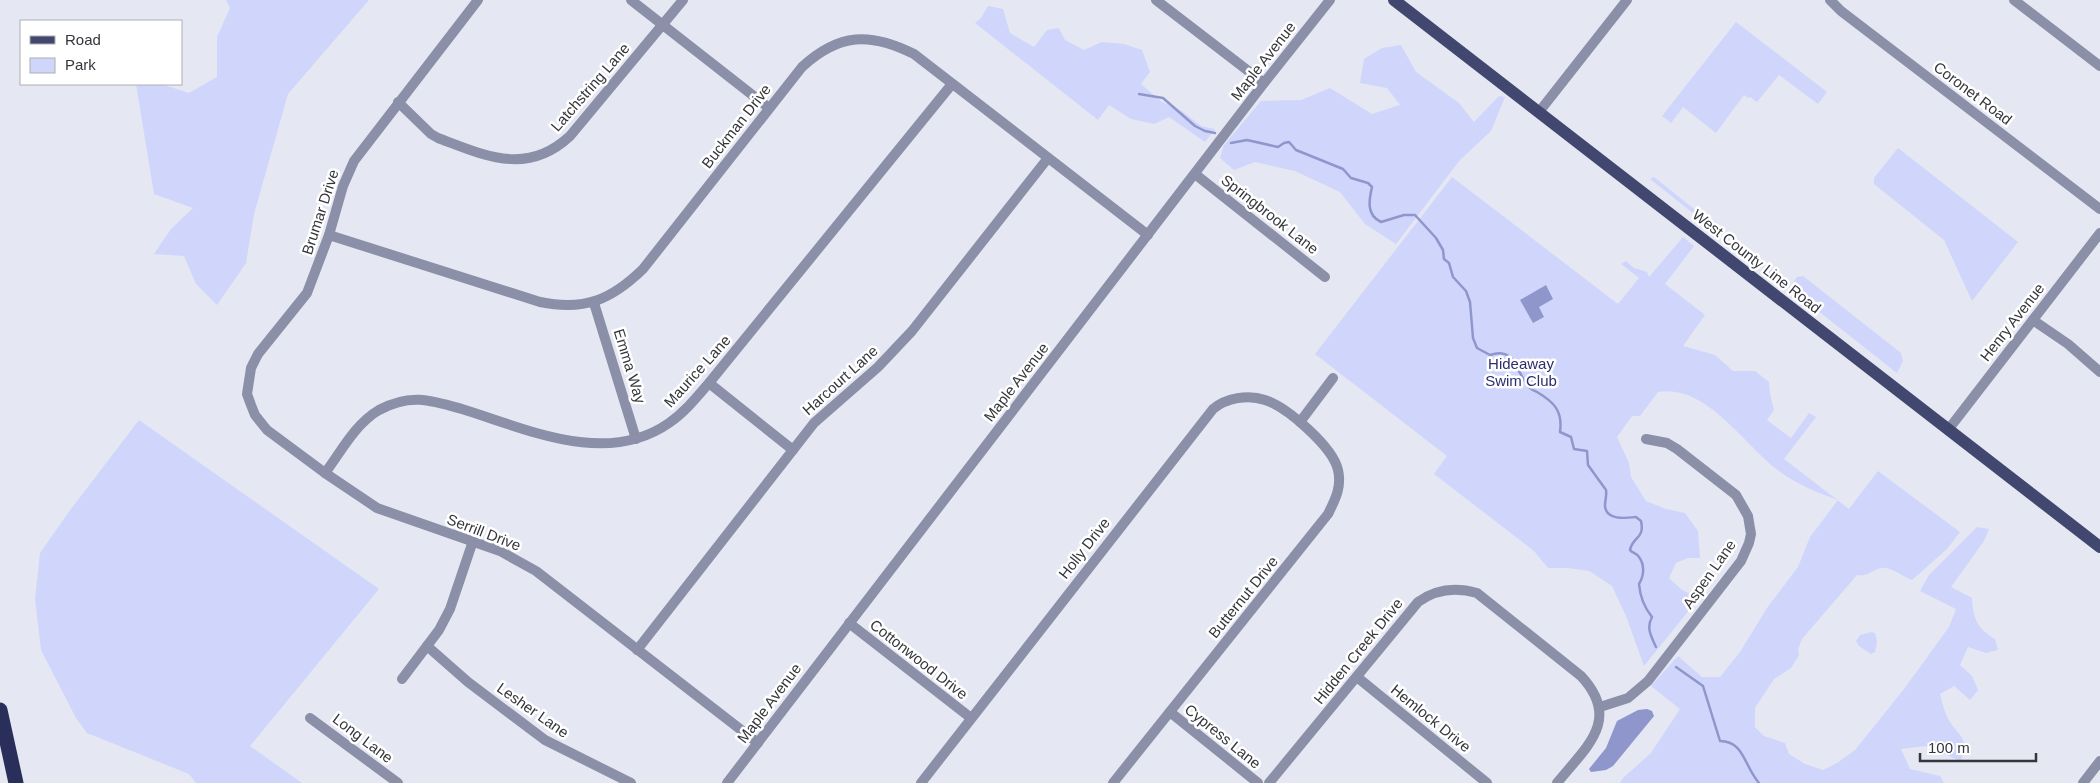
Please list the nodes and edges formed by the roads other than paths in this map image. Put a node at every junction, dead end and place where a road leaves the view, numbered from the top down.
1 (478, 0) edge
2 (631, 0) edge
3 (683, 0) edge
4 (1156, 0) edge
5 (1330, 0) edge
6 (1394, 0) edge
7 (1830, 0) edge
8 (2014, 0) edge
9 (1621, 2) edge
10 (663, 26) junction
11 (2100, 66) edge
12 (1264, 83) junction
13 (952, 84) junction
14 (398, 102) junction
15 (769, 108) junction
16 (1539, 112) junction
17 (1048, 158) junction
18 (1196, 174) junction
19 (2100, 209) edge
20 (2100, 233) edge
21 (329, 235) junction
22 (1148, 235) junction
23 (1325, 277) dead end
24 (594, 303) junction
25 (2033, 320) junction
26 (2100, 372) edge
27 (1334, 378) dead end
28 (709, 383) junction
29 (247, 394) joint
30 (1300, 422) junction
31 (1948, 430) junction
32 (636, 439) junction
33 (1646, 439) dead end
34 (793, 450) junction
35 (325, 473) junction
36 (473, 541) junction
37 (2100, 547) edge
38 (849, 623) junction
39 (427, 646) junction
40 (637, 650) junction
41 (1357, 677) junction
42 (402, 679) dead end
43 (1600, 707) junction
44 (0, 710) edge
45 (1170, 712) junction
46 (310, 718) dead end
47 (971, 718) junction
48 (758, 743) junction
49 (2100, 761) edge
50 (16, 783) edge
51 (398, 783) edge
52 (631, 783) edge
53 (727, 783) edge
54 (921, 783) edge
55 (1113, 783) edge
56 (1258, 783) edge
57 (1270, 783) edge
58 (1487, 783) edge
59 (1557, 783) edge
60 (2083, 783) edge

1 - 14 street, Brumar Drive
2 - 10 street
3 - 10 street, Latchstring Lane
4 - 12 street
5 - 12 street, Maple Avenue
6 - 16 main road, West County Line Road
7 - 19 street, Coronet Road
8 - 11 street
9 - 16 street
10 - 14 street, Latchstring Lane
10 - 15 street
12 - 18 street, Maple Avenue
13 - 15 street, Buckman Drive
13 - 17 street, Buckman Drive
13 - 28 street, Maurice Lane
14 - 21 street, Brumar Drive
15 - 24 street, Buckman Drive
16 - 31 main road, West County Line Road
17 - 22 street, Buckman Drive
17 - 34 street, Harcourt Lane
18 - 22 street, Maple Avenue
18 - 23 street, Springbrook Lane
20 - 25 street, Henry Avenue
21 - 24 street, Buckman Drive
21 - 29 street, Brumar Drive
22 - 38 street, Maple Avenue
24 - 32 street, Emma Way
25 - 26 street
25 - 31 street, Henry Avenue
27 - 30 street
28 - 32 street, Maurice Lane
28 - 34 street
29 - 35 street, Serrill Drive
30 - 45 street, Butternut Drive
30 - 47 street, Holly Drive
31 - 37 main road, West County Line Road
32 - 35 street, Maurice Lane
33 - 43 street, Aspen Lane
34 - 40 street, Harcourt Lane
35 - 36 street, Serrill Drive
36 - 39 street
36 - 40 street, Serrill Drive
38 - 47 street, Cottonwood Drive
38 - 48 street, Maple Avenue
39 - 42 street
39 - 52 street, Lesher Lane
40 - 48 street, Serrill Drive
41 - 43 street, Hidden Creek Drive
41 - 57 street, Hidden Creek Drive
41 - 58 street, Hemlock Drive
43 - 59 street
44 - 50 highway
45 - 55 street, Butternut Drive
45 - 56 street, Cypress Lane
46 - 51 street, Long Lane
47 - 54 street, Holly Drive
48 - 53 street, Maple Avenue
49 - 60 street

